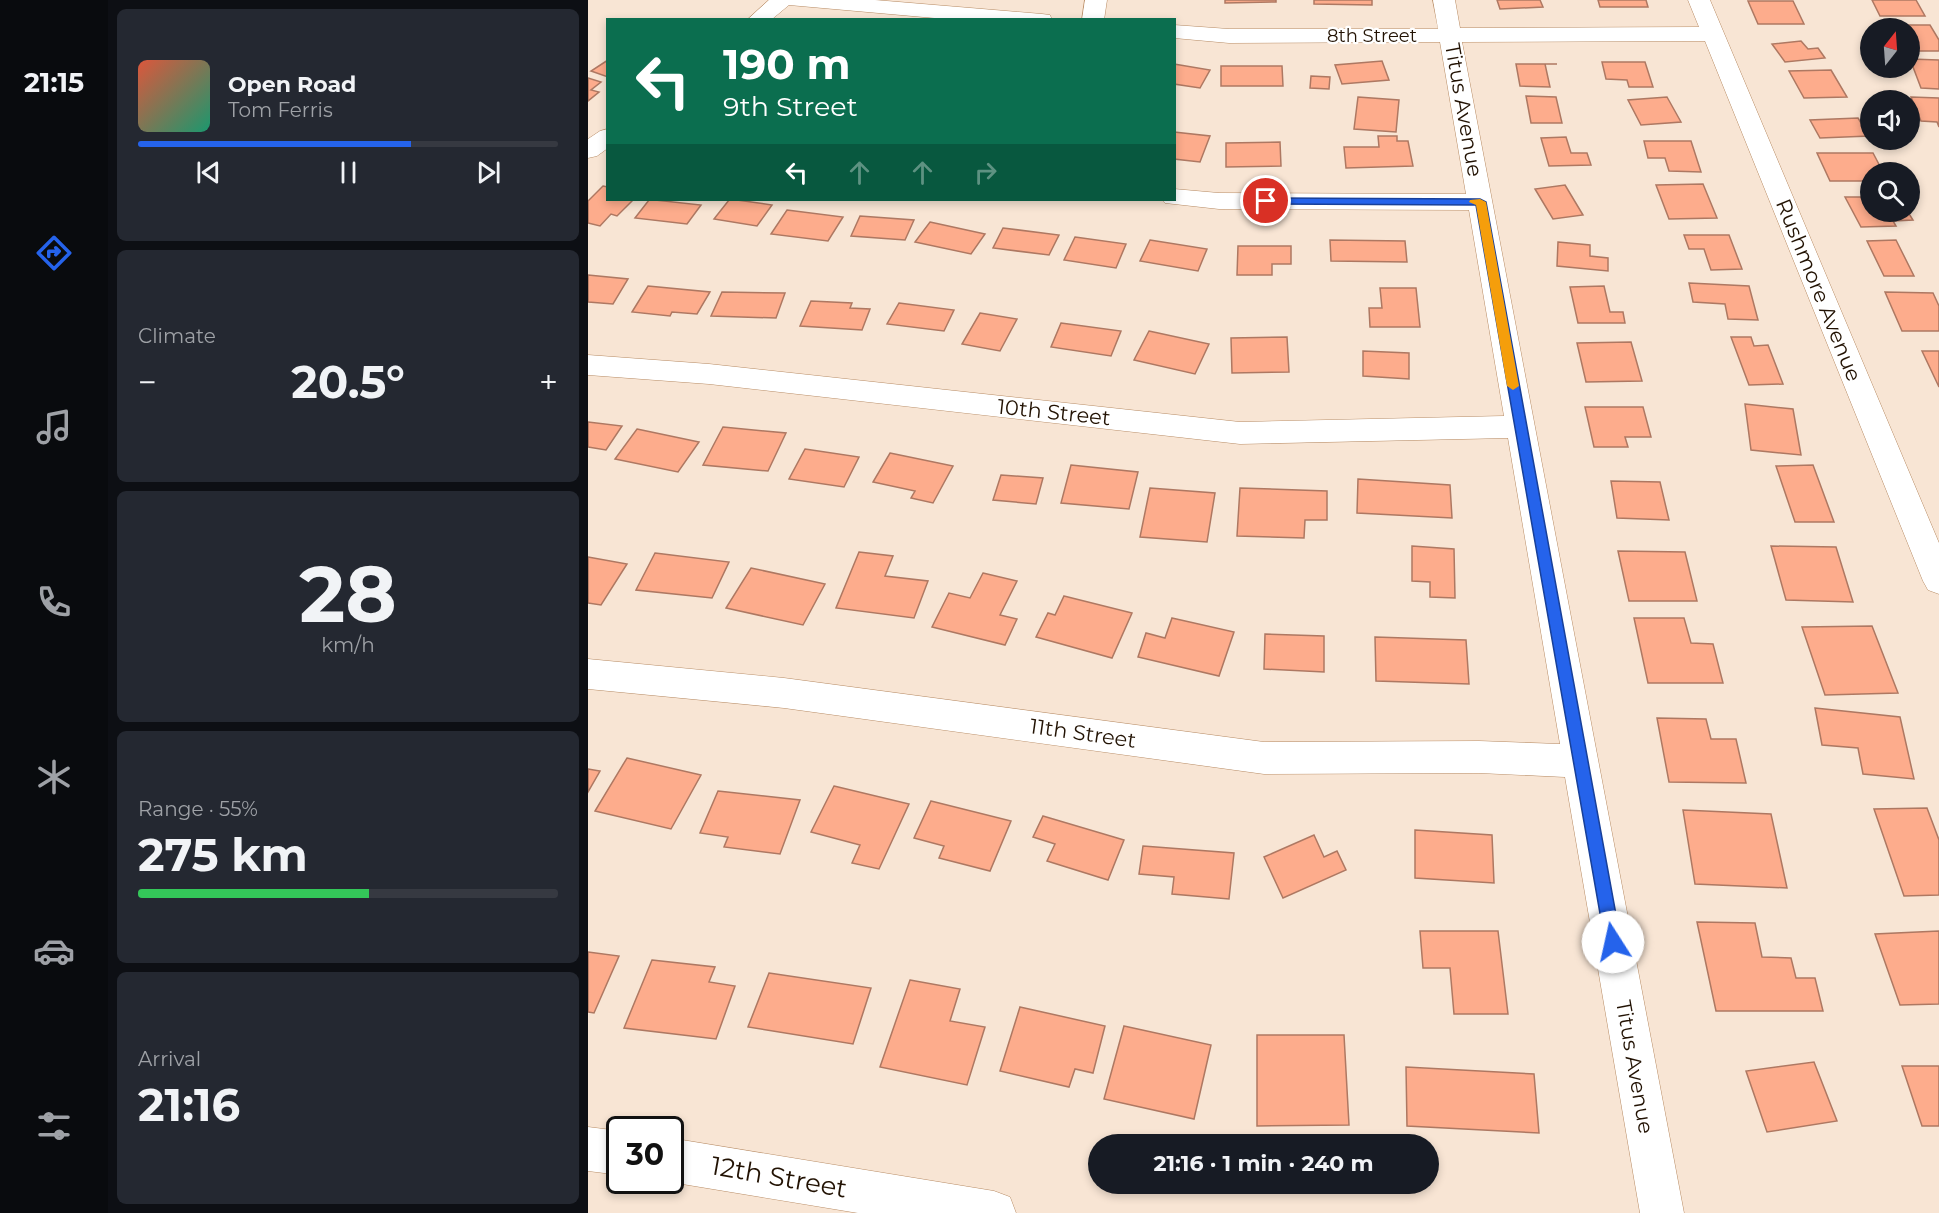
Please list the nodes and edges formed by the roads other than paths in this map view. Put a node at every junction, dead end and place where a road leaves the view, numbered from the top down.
1 (782, 0) edge
2 (796, 0) edge
3 (1096, 0) edge
4 (1444, 0) edge
5 (1699, 0) edge
6 (760, 18) edge
7 (1017, 18) edge
8 (1093, 18) edge
9 (1176, 31) edge
10 (1713, 34) junction
11 (1450, 35) junction
12 (1176, 197) edge
13 (1480, 202) junction
14 (588, 365) edge
15 (1521, 427) junction
16 (1939, 581) edge
17 (588, 674) edge
18 (1580, 761) junction
19 (588, 1149) edge
20 (606, 1151) edge
21 (684, 1162) edge
22 (968, 1211) edge
23 (1662, 1213) edge

1 - 6 street
2 - 7 street
3 - 8 street
4 - 11 street, Titus Avenue
5 - 10 street, Rushmore Avenue
9 - 11 street, 8th Street
10 - 11 street, 8th Street
10 - 16 street, Rushmore Avenue
11 - 13 street, Titus Avenue
12 - 13 street
13 - 15 street, Titus Avenue
14 - 15 street, 10th Street
15 - 18 street, Titus Avenue
17 - 18 street, 11th Street
18 - 23 street, Titus Avenue
19 - 20 street
21 - 22 street, 12th Street

